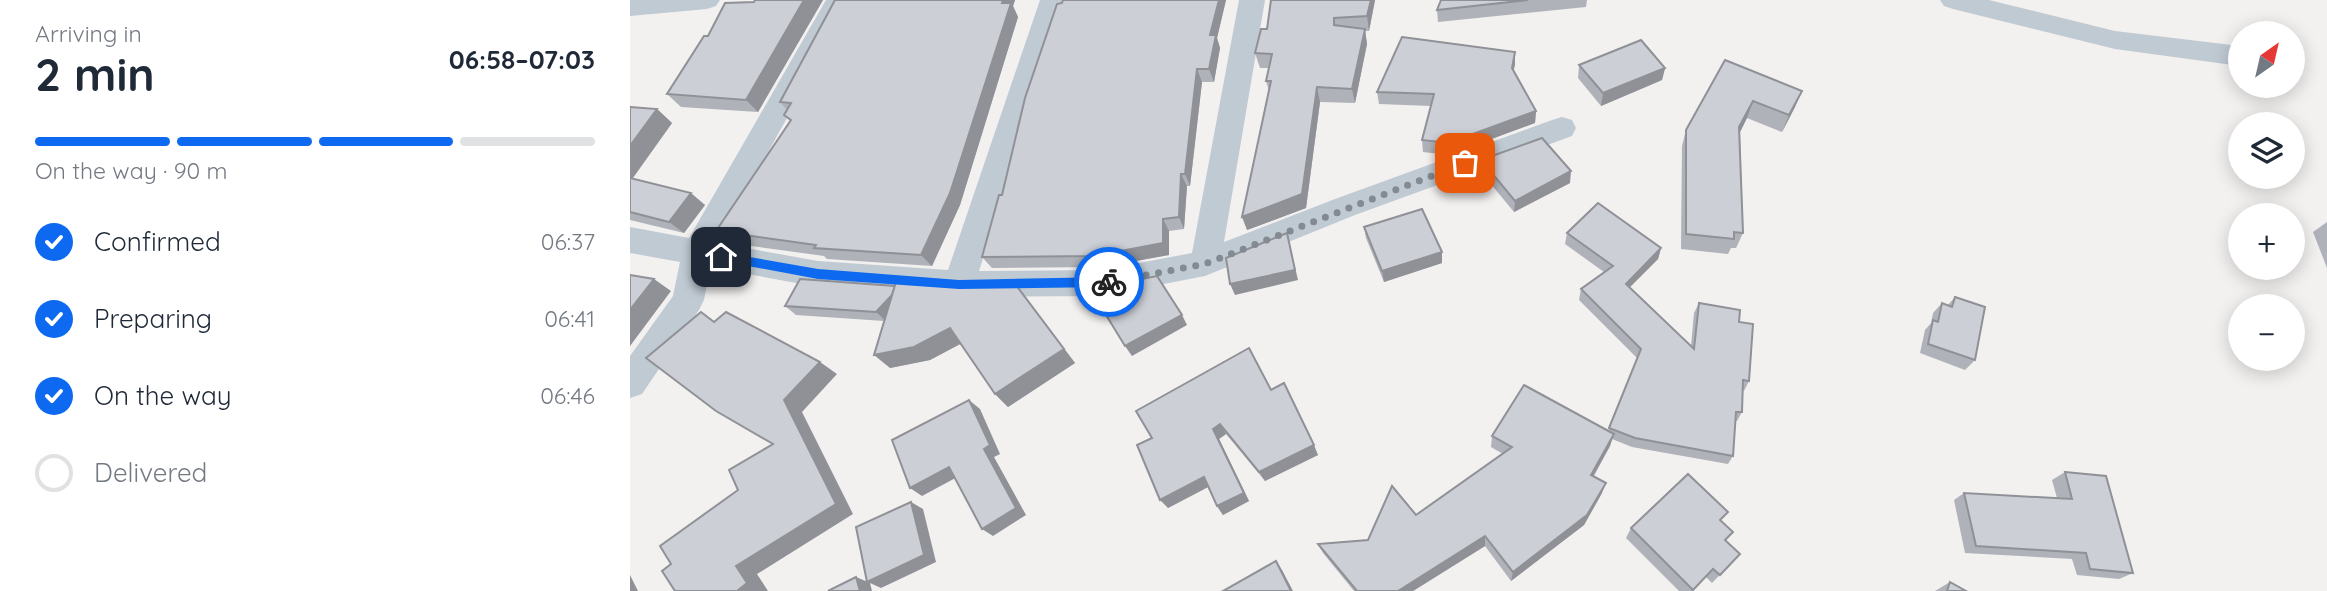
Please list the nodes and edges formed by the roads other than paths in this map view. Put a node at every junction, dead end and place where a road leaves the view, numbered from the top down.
1 (708, 0) edge
2 (839, 0) edge
3 (1053, 0) edge
4 (1252, 0) edge
5 (1953, 0) edge
6 (630, 6) edge
7 (2228, 54) edge
8 (1562, 128) dead end
9 (630, 240) edge
10 (697, 252) junction
11 (1205, 264) junction
12 (959, 285) junction
13 (630, 383) edge

1 - 6 street
2 - 10 street
3 - 12 street
4 - 11 street
5 - 7 street
8 - 11 street
9 - 10 street
10 - 12 street
10 - 13 street
11 - 12 street

